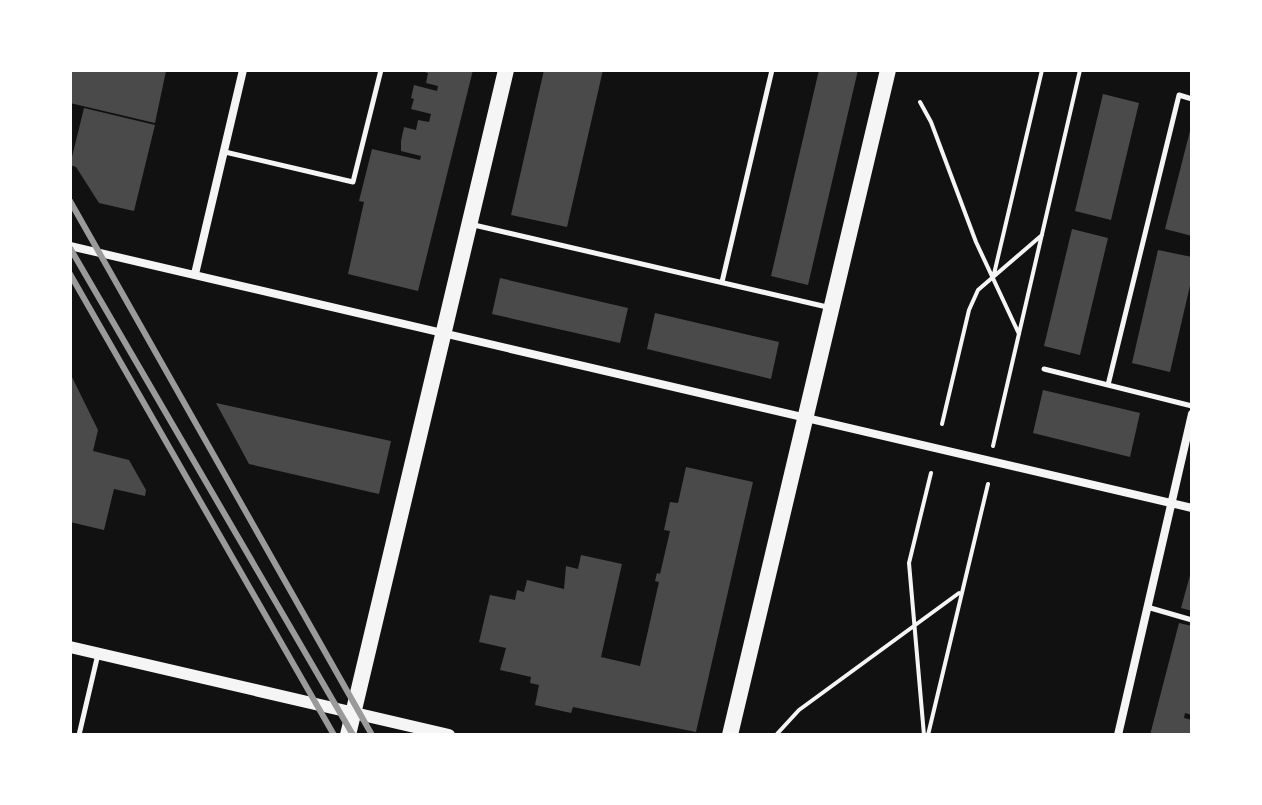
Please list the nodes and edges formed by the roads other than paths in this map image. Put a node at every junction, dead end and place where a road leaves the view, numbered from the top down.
1 (243, 70) edge
2 (381, 70) edge
3 (506, 70) edge
4 (772, 70) edge
5 (888, 70) edge
6 (1192, 99) edge
7 (224, 152) junction
8 (470, 224) junction
9 (70, 246) edge
10 (195, 274) junction
11 (722, 282) junction
12 (832, 308) junction
13 (444, 333) junction
14 (1044, 369) dead end
15 (1108, 385) junction
16 (1192, 406) edge
17 (1192, 414) edge
18 (804, 417) junction
19 (1171, 503) junction
20 (1192, 508) edge
21 (1147, 607) junction
22 (1192, 620) edge
23 (70, 647) edge
24 (98, 653) junction
25 (354, 713) junction
26 (79, 735) edge
27 (348, 735) edge
28 (449, 735) edge
29 (730, 735) edge
30 (1118, 735) edge

1 - 7 street
2 - 7 lane
3 - 8 main road
4 - 11 lane
5 - 12 main road
6 - 15 lane
7 - 10 street
8 - 11 lane
8 - 13 main road
9 - 10 street
10 - 13 street
11 - 12 lane
12 - 18 main road
13 - 18 street
13 - 25 main road
14 - 15 lane
15 - 16 lane
17 - 19 street
18 - 19 street
18 - 29 main road
19 - 20 street
19 - 21 street
21 - 22 lane
21 - 30 street
23 - 24 street
24 - 25 street
24 - 26 lane
25 - 27 main road
25 - 28 street

